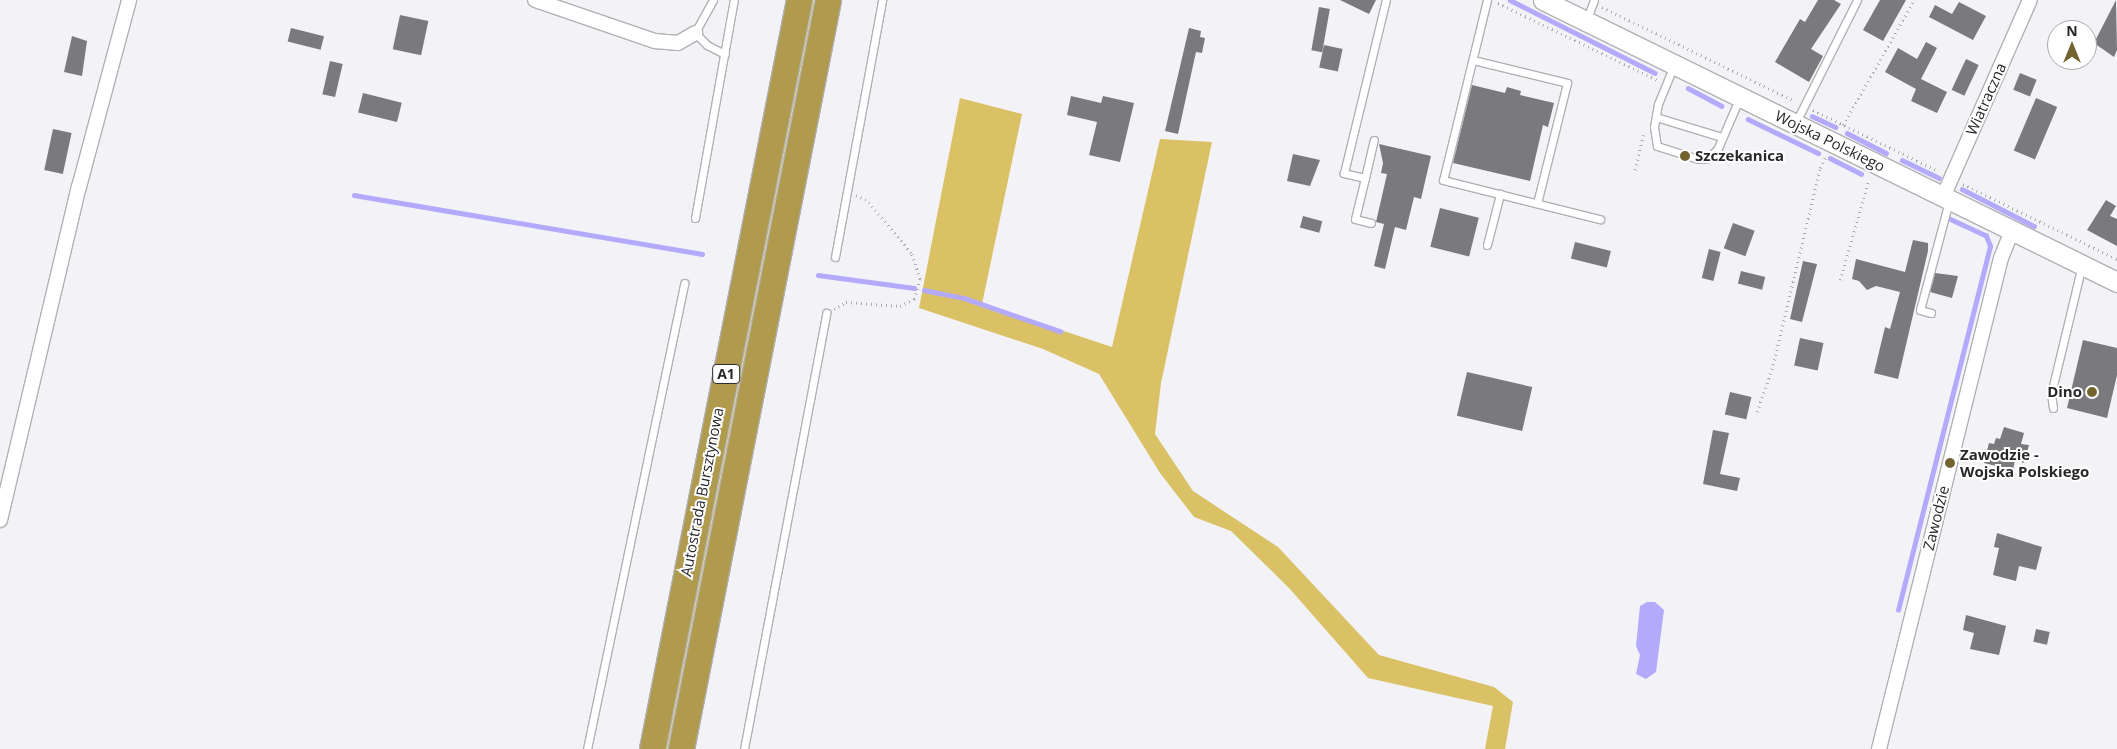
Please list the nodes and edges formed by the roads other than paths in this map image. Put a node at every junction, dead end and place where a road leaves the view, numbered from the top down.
1 (129, 0) edge
2 (535, 0) edge
3 (713, 0) edge
4 (734, 0) edge
5 (799, 0) edge
6 (828, 0) edge
7 (882, 0) edge
8 (1386, 0) edge
9 (1487, 0) edge
10 (1543, 0) edge
11 (1857, 0) edge
12 (2030, 0) edge
13 (1593, 1) edge
14 (1586, 21) junction
15 (695, 34) junction
16 (725, 54) junction
17 (1473, 60) junction
18 (1674, 64) junction
19 (1741, 97) junction
20 (1656, 117) junction
21 (1795, 124) junction
22 (1722, 137) junction
23 (1374, 140) dead end
24 (1365, 178) junction
25 (1500, 194) junction
26 (1946, 199) junction
27 (1537, 203) junction
28 (694, 218) dead end
29 (1600, 219) dead end
30 (1371, 223) dead end
31 (2012, 230) junction
32 (1487, 244) dead end
33 (835, 256) dead end
34 (2082, 265) junction
35 (2117, 282) edge
36 (684, 283) dead end
37 (826, 313) road end
38 (1931, 313) dead end
39 (2053, 408) dead end
40 (0, 520) edge
41 (587, 749) edge
42 (652, 749) edge
43 (681, 749) edge
44 (744, 749) edge
45 (1879, 749) edge

1 - 40 street
2 - 15 street
3 - 15 lane
4 - 16 lane
5 - 42 highway, Autostrada Bursztynowa / A1
6 - 43 highway, Autostrada Bursztynowa / A1
7 - 33 lane
8 - 24 lane
9 - 17 lane
10 - 14 main road, Wojska Polskiego
11 - 21 lane
12 - 26 street, Wiatraczna
13 - 14 lane
14 - 18 main road, Wojska Polskiego
15 - 16 lane
16 - 28 lane
17 - 25 lane
17 - 27 lane
18 - 19 main road, Wojska Polskiego
18 - 20 lane
19 - 21 main road, Wojska Polskiego
19 - 22 lane
20 - 22 lane
20 - 22 lane
21 - 26 main road, Wojska Polskiego
23 - 24 lane
24 - 30 lane
25 - 27 lane
25 - 32 lane
26 - 31 main road, Wojska Polskiego
26 - 38 lane
27 - 29 lane
31 - 34 main road, Wojska Polskiego
31 - 45 street, Zawodzie
34 - 35 main road, Wojska Polskiego
34 - 39 lane
36 - 41 lane
37 - 44 lane

